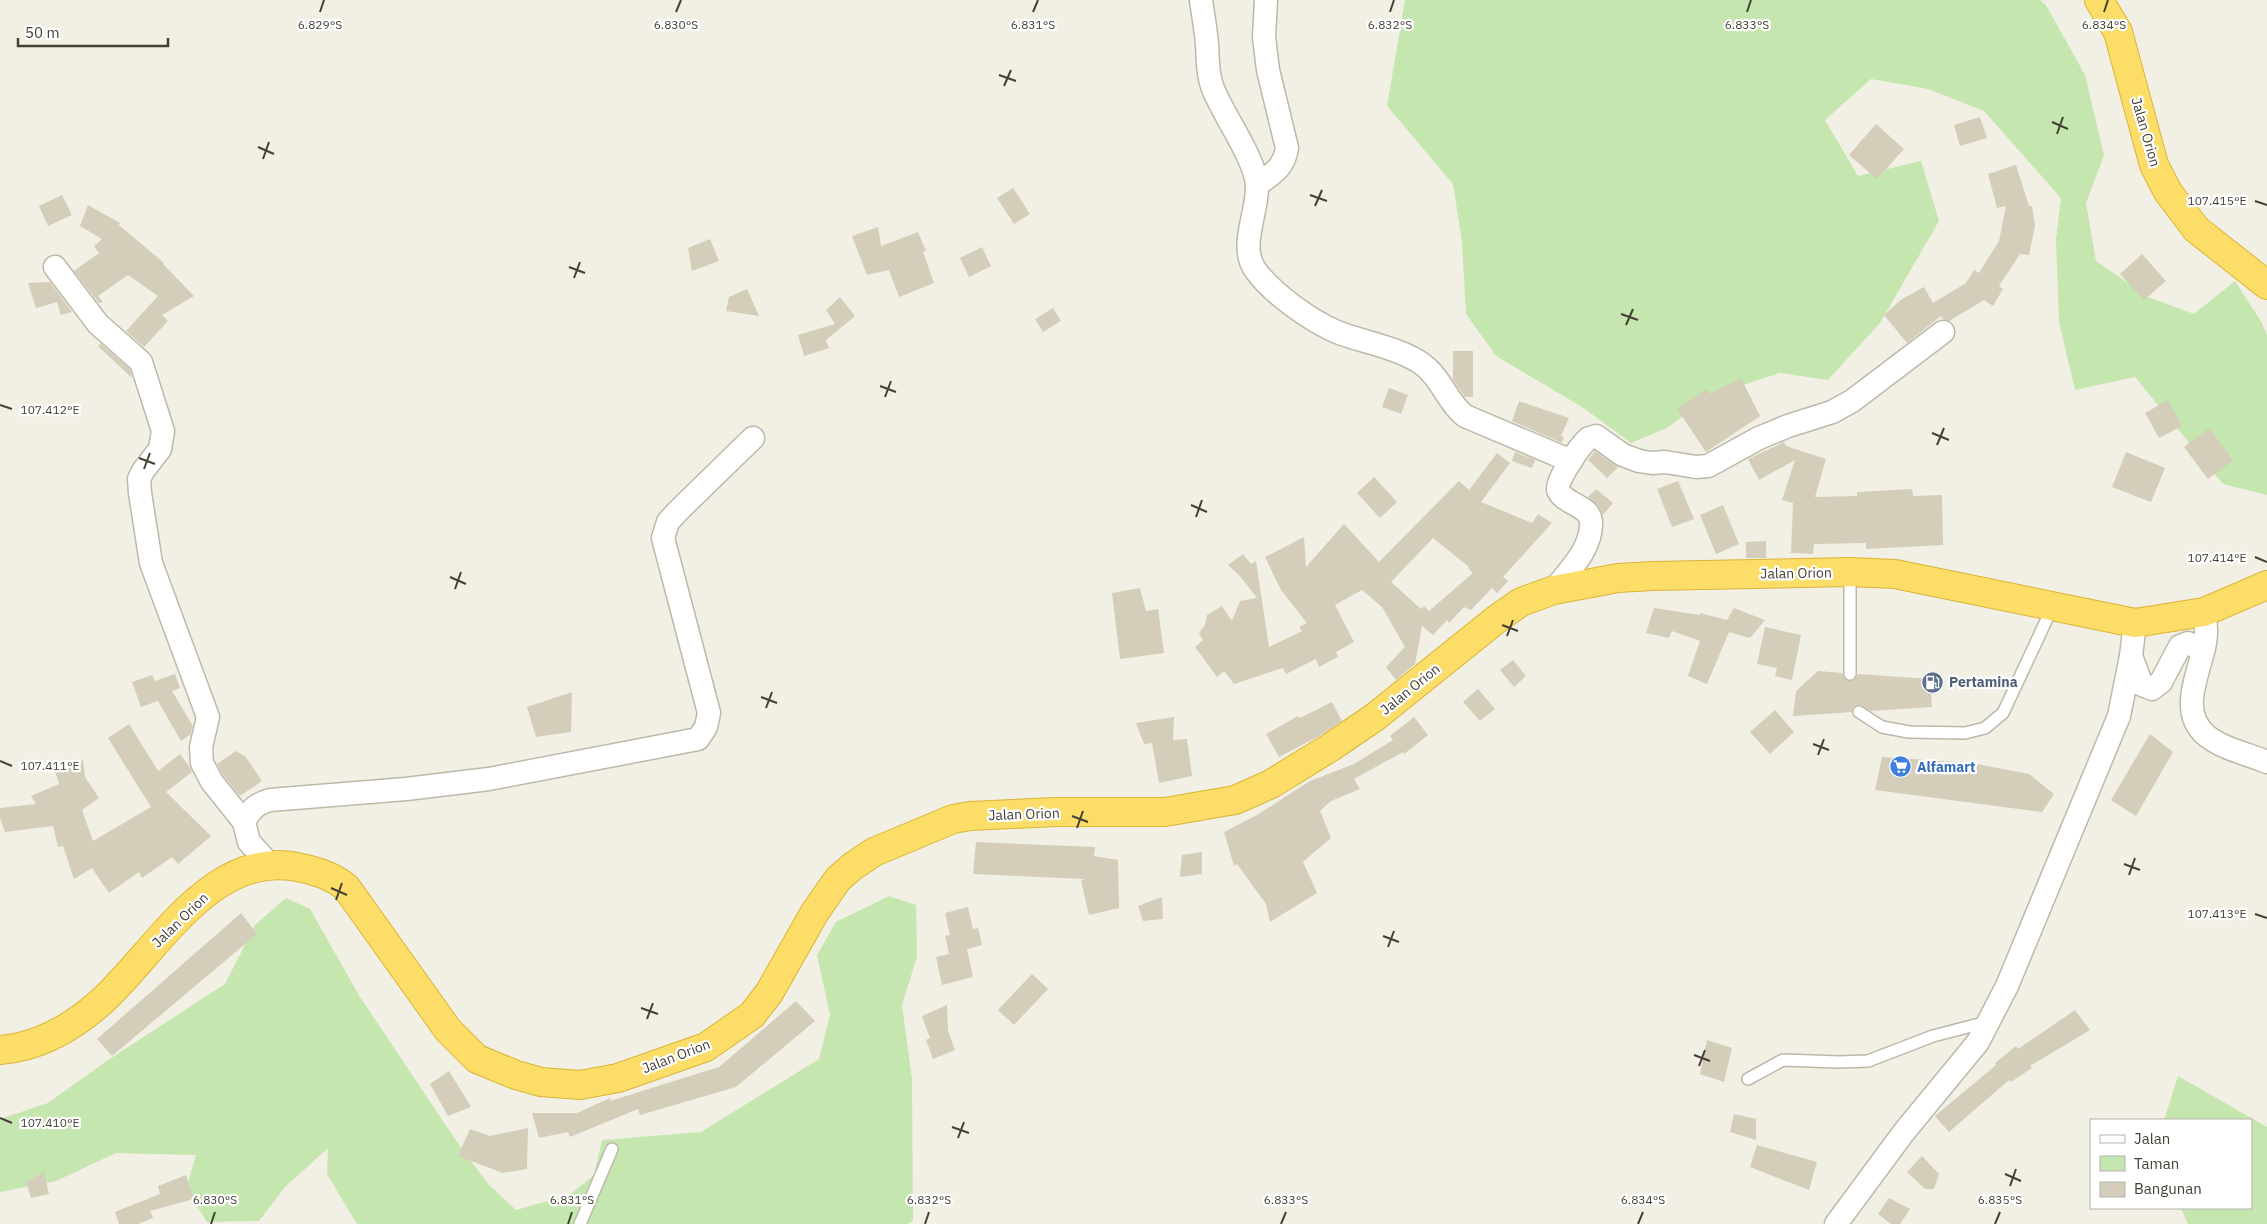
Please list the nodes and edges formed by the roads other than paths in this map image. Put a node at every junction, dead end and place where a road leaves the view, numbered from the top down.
1 (1201, 0) edge
2 (1266, 0) edge
3 (2099, 0) edge
4 (1257, 185) junction
5 (55, 267) dead end
6 (2267, 285) edge
7 (1943, 332) dead end
8 (753, 438) dead end
9 (1571, 461) junction
10 (1850, 572) junction
11 (2267, 585) edge
12 (1554, 590) junction
13 (2053, 606) junction
14 (2204, 612) junction
15 (2135, 623) junction
16 (2202, 654) junction
17 (2131, 656) junction
18 (1850, 674) dead end
19 (1859, 712) dead end
20 (2267, 762) edge
21 (244, 822) junction
22 (270, 865) junction
23 (1989, 1021) junction
24 (0, 1050) edge
25 (1748, 1078) dead end
26 (612, 1149) dead end
27 (580, 1224) edge
28 (1836, 1224) edge

1 - 4 street
2 - 4 street
3 - 6 highway, Jalan Orion
4 - 9 street
5 - 21 street
7 - 9 street
8 - 21 street
9 - 12 street
10 - 12 highway, Jalan Orion
10 - 13 highway, Jalan Orion
10 - 18 lane
11 - 14 highway, Jalan Orion
12 - 22 highway, Jalan Orion
13 - 15 highway, Jalan Orion
13 - 19 lane
14 - 15 highway, Jalan Orion
14 - 16 street
15 - 17 street
16 - 17 street
16 - 20 street
17 - 23 street
21 - 22 street
22 - 24 highway, Jalan Orion
23 - 25 lane
23 - 28 street
26 - 27 lane

